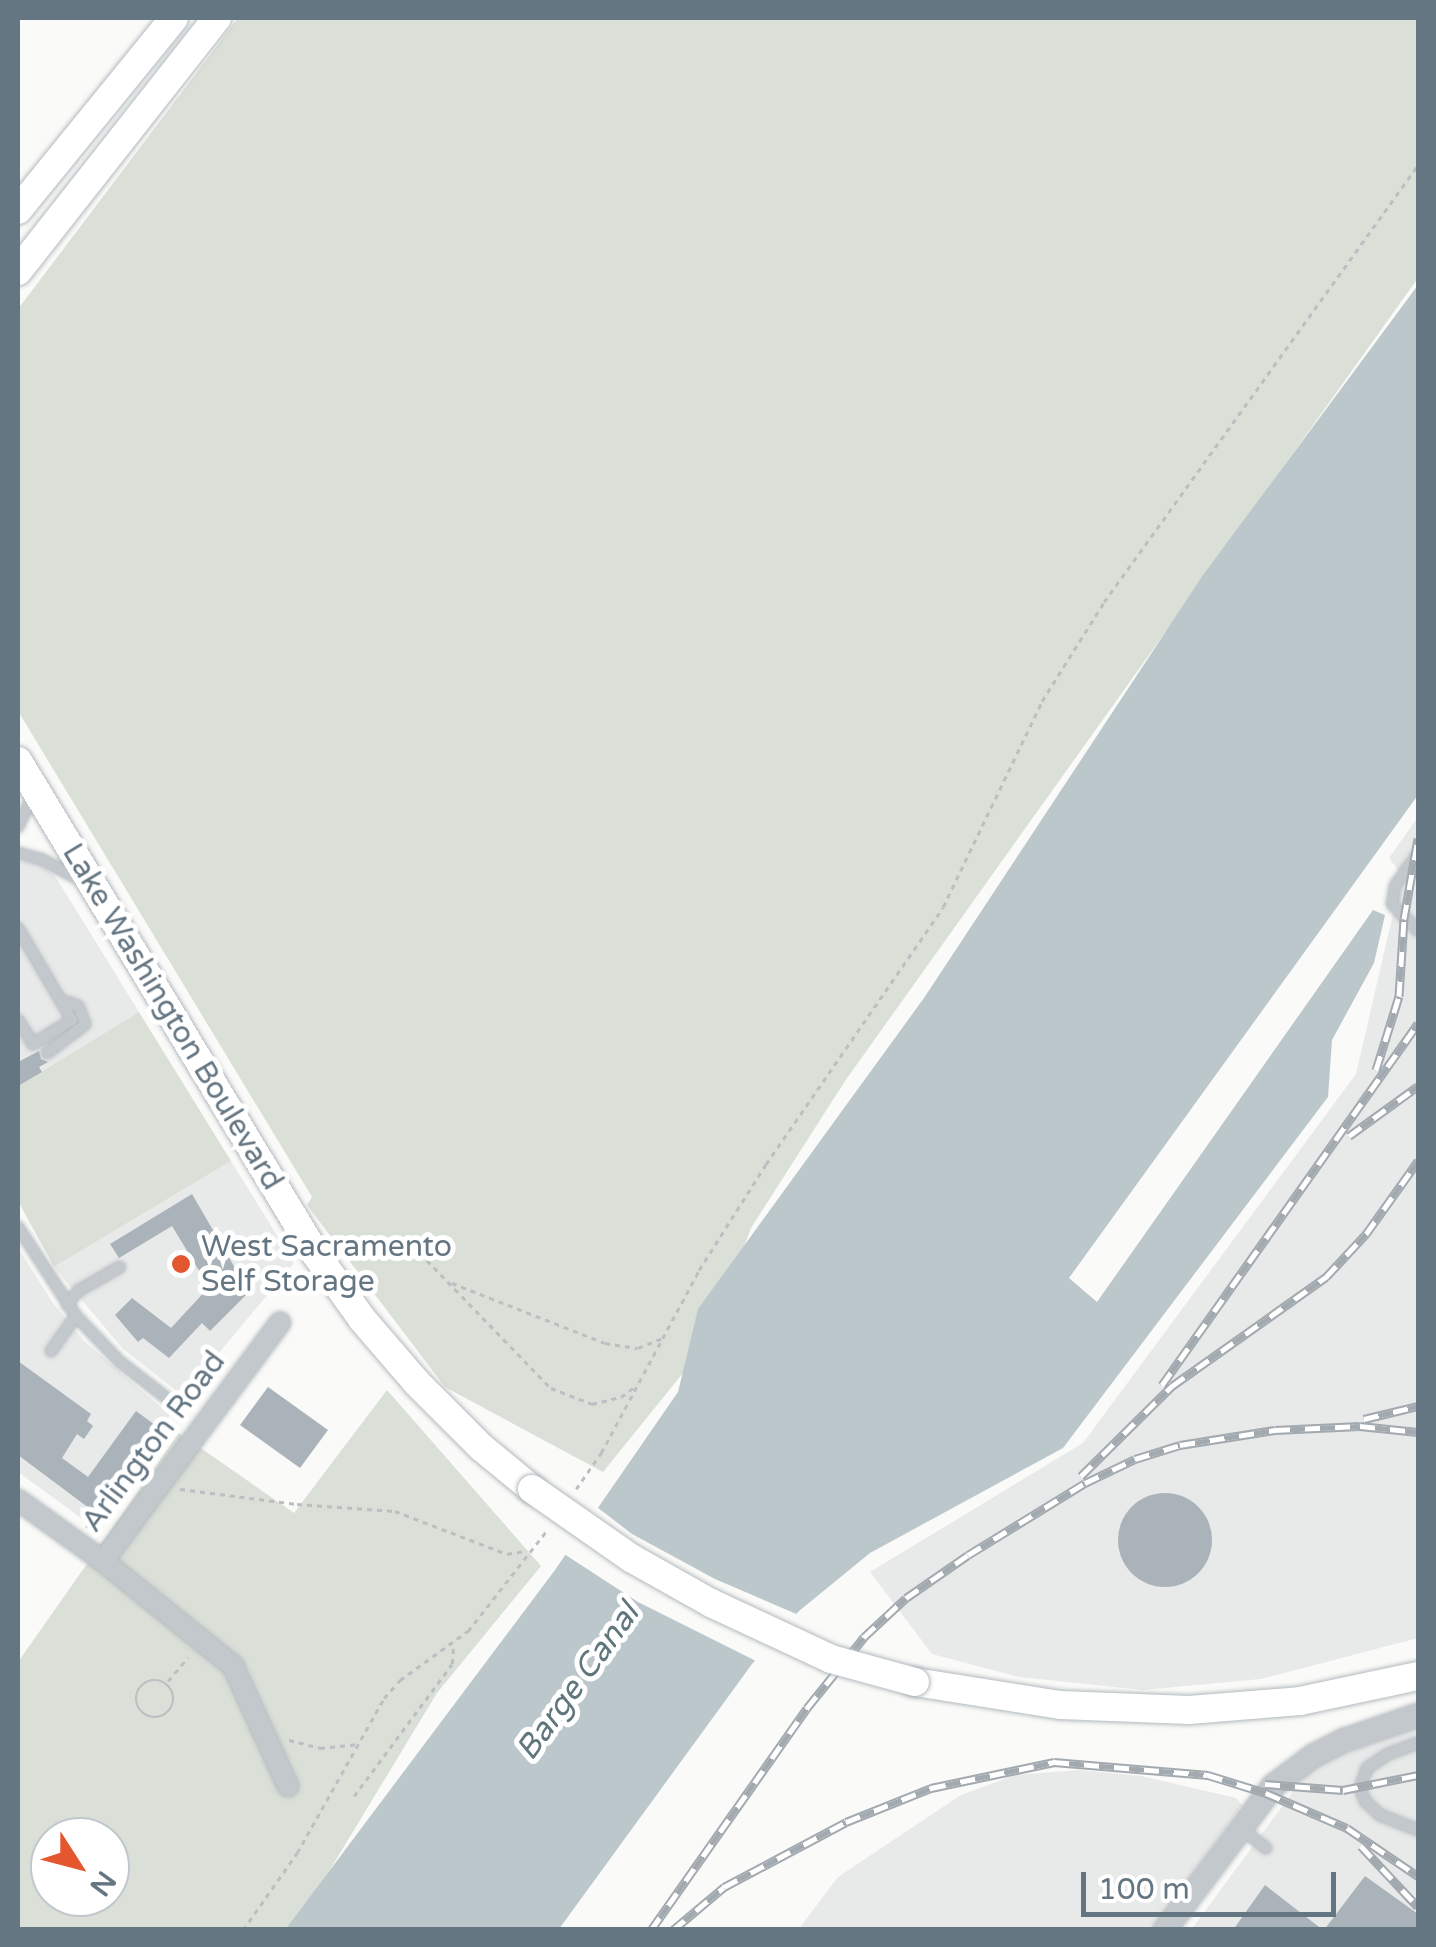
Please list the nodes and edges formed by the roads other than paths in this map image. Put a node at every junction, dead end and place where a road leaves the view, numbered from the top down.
1 (174, 18) edge
2 (217, 18) edge
3 (18, 210) edge
4 (18, 271) edge
5 (18, 761) edge
6 (35, 789) junction
7 (18, 827) edge
8 (18, 854) edge
9 (1418, 854) edge
10 (94, 888) junction
11 (18, 928) edge
12 (1418, 931) edge
13 (60, 1000) junction
14 (18, 1020) edge
15 (22, 1039) edge
16 (47, 1053) dead end
17 (18, 1227) edge
18 (120, 1266) dead end
19 (67, 1305) junction
20 (76, 1316) junction
21 (280, 1323) dead end
22 (52, 1351) dead end
23 (176, 1406) dead end
24 (18, 1500) edge
25 (102, 1561) junction
26 (1418, 1676) edge
27 (1418, 1715) edge
28 (1418, 1743) edge
29 (288, 1786) dead end
30 (1240, 1827) junction
31 (1418, 1830) edge
32 (1266, 1848) dead end
33 (1165, 1930) edge

1 - 3 main road
2 - 4 main road
5 - 6 main road, Lake Washington Boulevard
6 - 7 lane
6 - 10 main road, Lake Washington Boulevard
8 - 10 lane
9 - 12 lane
10 - 26 main road, Lake Washington Boulevard, bridge
11 - 13 lane
13 - 15 lane
13 - 16 lane
14 - 15 lane
17 - 19 lane
18 - 19 lane
19 - 20 lane
20 - 22 lane
20 - 23 lane
21 - 25 street, Arlington Road
24 - 25 street, Arlington Road
25 - 29 street
27 - 30 street
28 - 31 lane
30 - 32 lane
30 - 33 street

